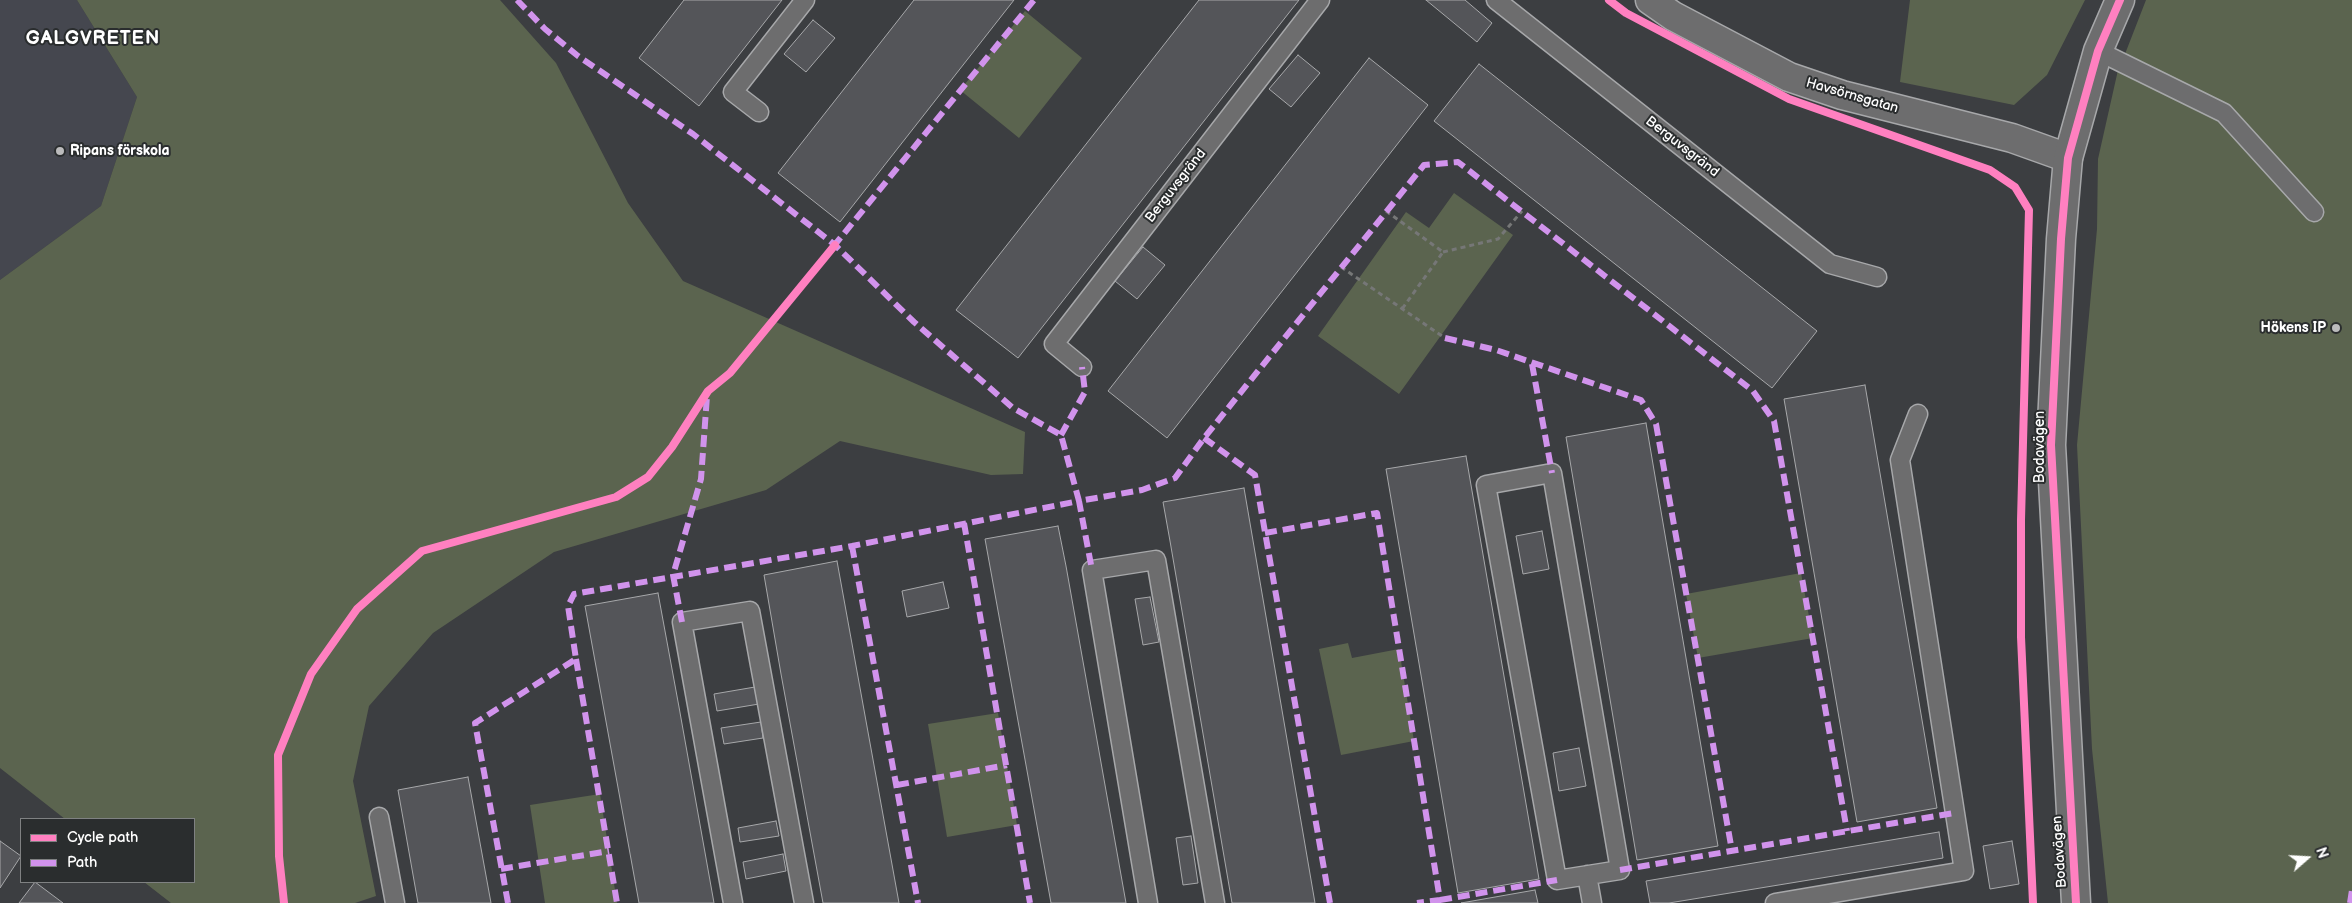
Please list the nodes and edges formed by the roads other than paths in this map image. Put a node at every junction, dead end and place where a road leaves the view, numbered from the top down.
1 (805, 0) edge
2 (1320, 0) edge
3 (1496, 0) edge
4 (1650, 0) edge
5 (2120, 0) edge
6 (2098, 51) junction
7 (759, 112) dead end
8 (2068, 158) junction
9 (2314, 212) dead end
10 (1877, 277) dead end
11 (1082, 366) dead end
12 (1918, 414) dead end
13 (379, 817) dead end
14 (1587, 875) junction
15 (395, 903) edge
16 (733, 903) edge
17 (804, 903) edge
18 (1148, 903) edge
19 (1215, 903) edge
20 (1592, 903) edge
21 (1775, 903) edge
22 (2076, 903) edge

1 - 7 lane
2 - 11 lane, Berguvsgränd
3 - 10 lane, Berguvsgränd
4 - 8 street, Havsörnsgatan
5 - 6 street, Bodavägen
6 - 8 street, Bodavägen
6 - 9 lane
8 - 22 street, Bodavägen
12 - 21 lane
13 - 15 lane
14 - 14 lane
14 - 20 lane
16 - 17 lane
18 - 19 lane

